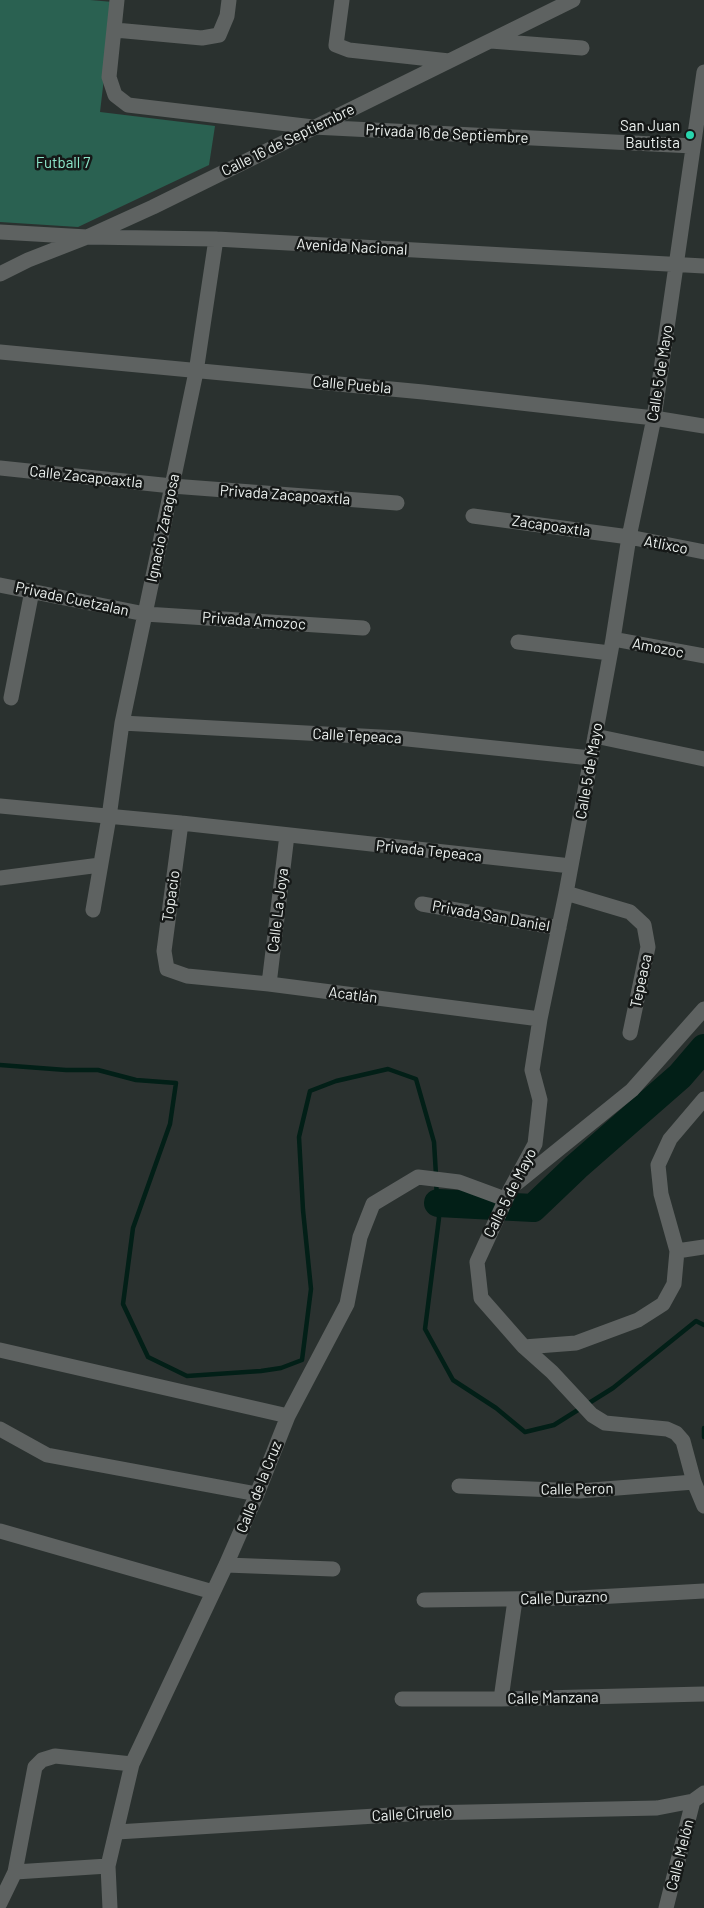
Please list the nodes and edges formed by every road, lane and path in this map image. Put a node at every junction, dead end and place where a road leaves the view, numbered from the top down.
1 (117, 0) edge
2 (230, 0) edge
3 (342, 0) edge
4 (573, 0) edge
5 (115, 30) junction
6 (489, 41) junction
7 (582, 48) dead end
8 (449, 62) junction
9 (704, 72) edge
10 (313, 127) junction
11 (693, 146) junction
12 (0, 232) edge
13 (87, 237) junction
14 (216, 239) junction
15 (677, 265) junction
16 (704, 266) edge
17 (0, 274) edge
18 (0, 352) edge
19 (196, 372) junction
20 (654, 418) junction
21 (704, 426) edge
22 (0, 468) edge
23 (172, 486) junction
24 (398, 503) dead end
25 (473, 516) dead end
26 (629, 537) junction
27 (704, 552) edge
28 (0, 585) edge
29 (32, 591) junction
30 (145, 614) junction
31 (363, 628) dead end
32 (518, 642) dead end
33 (611, 646) junction
34 (704, 656) edge
35 (11, 698) dead end
36 (122, 723) junction
37 (595, 736) junction
38 (591, 758) junction
39 (704, 759) edge
40 (0, 806) edge
41 (109, 817) junction
42 (181, 823) junction
43 (286, 836) junction
44 (100, 865) junction
45 (571, 866) junction
46 (0, 878) edge
47 (566, 893) junction
48 (422, 904) dead end
49 (93, 910) dead end
50 (559, 928) junction
51 (167, 969) joint
52 (269, 984) junction
53 (704, 1009) edge
54 (540, 1020) junction
55 (630, 1033) dead end
56 (704, 1100) edge
57 (505, 1200) junction
58 (704, 1247) edge
59 (677, 1252) junction
60 (524, 1347) junction
61 (0, 1350) edge
62 (288, 1416) junction
63 (0, 1429) edge
64 (694, 1482) junction
65 (460, 1486) dead end
66 (257, 1494) junction
67 (704, 1506) edge
68 (0, 1531) edge
69 (226, 1565) junction
70 (334, 1568) dead end
71 (704, 1591) edge
72 (213, 1592) junction
73 (424, 1600) dead end
74 (515, 1600) junction
75 (704, 1694) edge
76 (402, 1699) dead end
77 (501, 1699) junction
78 (132, 1764) junction
79 (698, 1797) edge
80 (117, 1832) junction
81 (108, 1866) junction
82 (15, 1872) junction
83 (0, 1903) edge
84 (110, 1908) edge
85 (666, 1908) edge

1 - 5 street
2 - 5 street
3 - 8 street
4 - 6 street, Calle 16 de Septiembre
5 - 10 street, Privada 16 de Septiembre
6 - 7 street
6 - 8 street, Calle 16 de Septiembre
8 - 10 street, Calle 16 de Septiembre
9 - 11 street, Calle 5 de Mayo
10 - 11 street, Privada 16 de Septiembre
10 - 13 street, Calle 16 de Septiembre
11 - 15 street, Calle 5 de Mayo
12 - 13 street, Avenida Nacional
13 - 14 street, Avenida Nacional
13 - 17 street, Calle 16 de Septiembre
14 - 15 street, Avenida Nacional
14 - 19 street, Ignacio Zaragosa
15 - 16 street, Avenida Nacional
15 - 20 street, Calle 5 de Mayo
18 - 19 street, Calle Puebla
19 - 20 street, Calle Puebla
19 - 23 street, Ignacio Zaragosa
20 - 21 street, Calle Puebla
20 - 26 street, Calle 5 de Mayo
22 - 23 street, Calle Zacapoaxtla
23 - 24 street, Privada Zacapoaxtla
23 - 30 street, Ignacio Zaragosa
25 - 26 street, Zacapoaxtla
26 - 27 street, Atlixco
26 - 33 street, Calle 5 de Mayo
28 - 29 street, Privada Cuetzalan
29 - 30 street, Privada Cuetzalan
29 - 35 street
30 - 31 street, Privada Amozoc
30 - 36 street, Ignacio Zaragosa
32 - 33 street, Amozoc
33 - 34 street, Amozoc
33 - 37 street, Calle 5 de Mayo
36 - 38 street, Calle Tepeaca
36 - 41 street, Ignacio Zaragosa
37 - 38 street, Calle 5 de Mayo
37 - 39 street
38 - 45 street, Calle 5 de Mayo
40 - 41 street
41 - 42 street
41 - 44 street, Ignacio Zaragosa
42 - 43 street
42 - 51 street, Topacio
43 - 45 street, Privada Tepeaca
43 - 52 street, Calle La Joya
44 - 46 street
44 - 49 street, Ignacio Zaragosa
45 - 47 street, Calle 5 de Mayo
47 - 50 street, Calle 5 de Mayo
47 - 55 street, Tepeaca
48 - 50 street, Privada San Daniel
50 - 54 street, Calle 5 de Mayo
51 - 52 street, Acatlán
52 - 54 street, Acatlán
53 - 57 street
54 - 57 street, Calle 5 de Mayo
56 - 59 street
57 - 60 street, Calle 5 de Mayo
57 - 62 street, Calle de la Cruz
58 - 59 street
59 - 60 street
60 - 64 street, Calle 5 de Mayo
61 - 62 street
62 - 66 street, Calle de la Cruz
63 - 66 street
64 - 65 street, Calle Peron
64 - 67 street
66 - 69 street, Calle de la Cruz
68 - 72 street
69 - 70 street
69 - 72 street, Calle de la Cruz
71 - 74 street, Calle Durazno
72 - 78 street, Calle de la Cruz
73 - 74 street, Calle Durazno
74 - 77 street
75 - 77 street, Calle Manzana
76 - 77 street, Calle Manzana
78 - 80 street, Calle de la Cruz
78 - 82 street
79 - 80 street, Calle Ciruelo
79 - 85 street, Calle Melón
80 - 81 street, Calle de la Cruz
81 - 82 street
81 - 84 street, Calle de la Cruz
82 - 83 street

